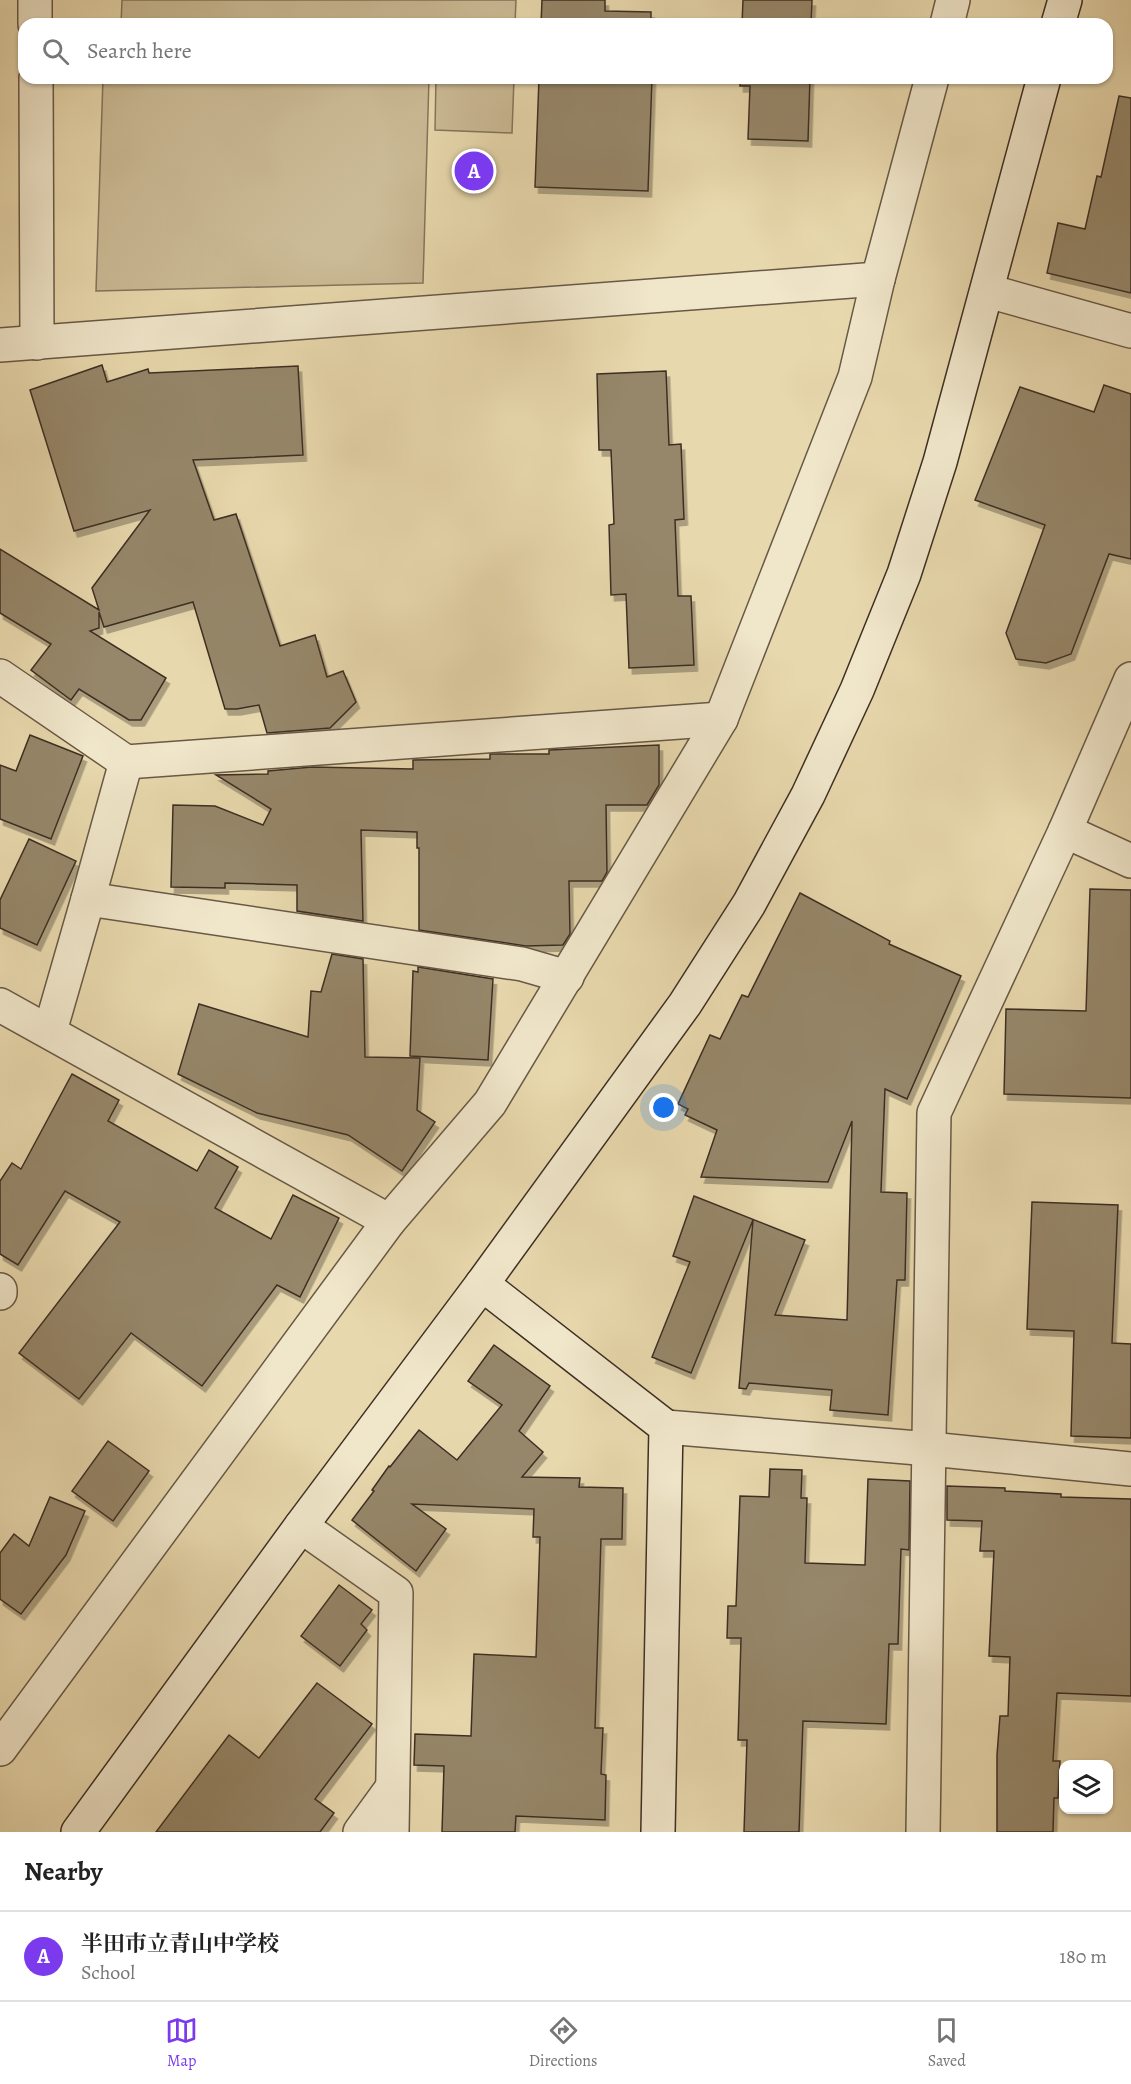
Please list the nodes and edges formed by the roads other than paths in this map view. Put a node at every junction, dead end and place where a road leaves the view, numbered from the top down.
1 (35, 0) edge
2 (953, 0) edge
3 (1065, 0) edge
4 (35, 18) edge
5 (948, 18) edge
6 (1060, 18) edge
7 (36, 84) edge
8 (930, 84) edge
9 (1042, 84) edge
10 (878, 279) junction
11 (988, 291) junction
12 (1131, 331) edge
13 (37, 343) junction
14 (0, 345) edge
15 (0, 676) edge
16 (1131, 679) edge
17 (721, 719) junction
18 (126, 762) junction
19 (1065, 831) junction
20 (1131, 861) edge
21 (88, 899) junction
22 (567, 978) junction
23 (0, 1005) edge
24 (50, 1031) junction
25 (389, 1221) junction
26 (482, 1284) junction
27 (666, 1427) junction
28 (930, 1449) junction
29 (1131, 1469) edge
30 (301, 1526) junction
31 (0, 1749) edge
32 (392, 1788) junction
33 (78, 1832) edge
34 (360, 1832) edge
35 (392, 1832) edge
36 (658, 1832) edge
37 (923, 1832) edge

1 - 4 street
2 - 5 street
3 - 6 street
7 - 13 street
8 - 10 street
9 - 11 street
10 - 13 street
10 - 17 street
11 - 12 street
11 - 26 street
13 - 14 street
15 - 18 street
16 - 19 street
17 - 18 street
17 - 22 street
18 - 21 street
19 - 20 street
19 - 28 street
21 - 22 street
21 - 24 street
22 - 25 street
23 - 24 street
24 - 25 street
25 - 31 street
26 - 27 street
26 - 30 street
27 - 28 street
27 - 36 street
28 - 29 street
28 - 37 street
30 - 32 street
30 - 33 street
32 - 34 street
32 - 35 street

